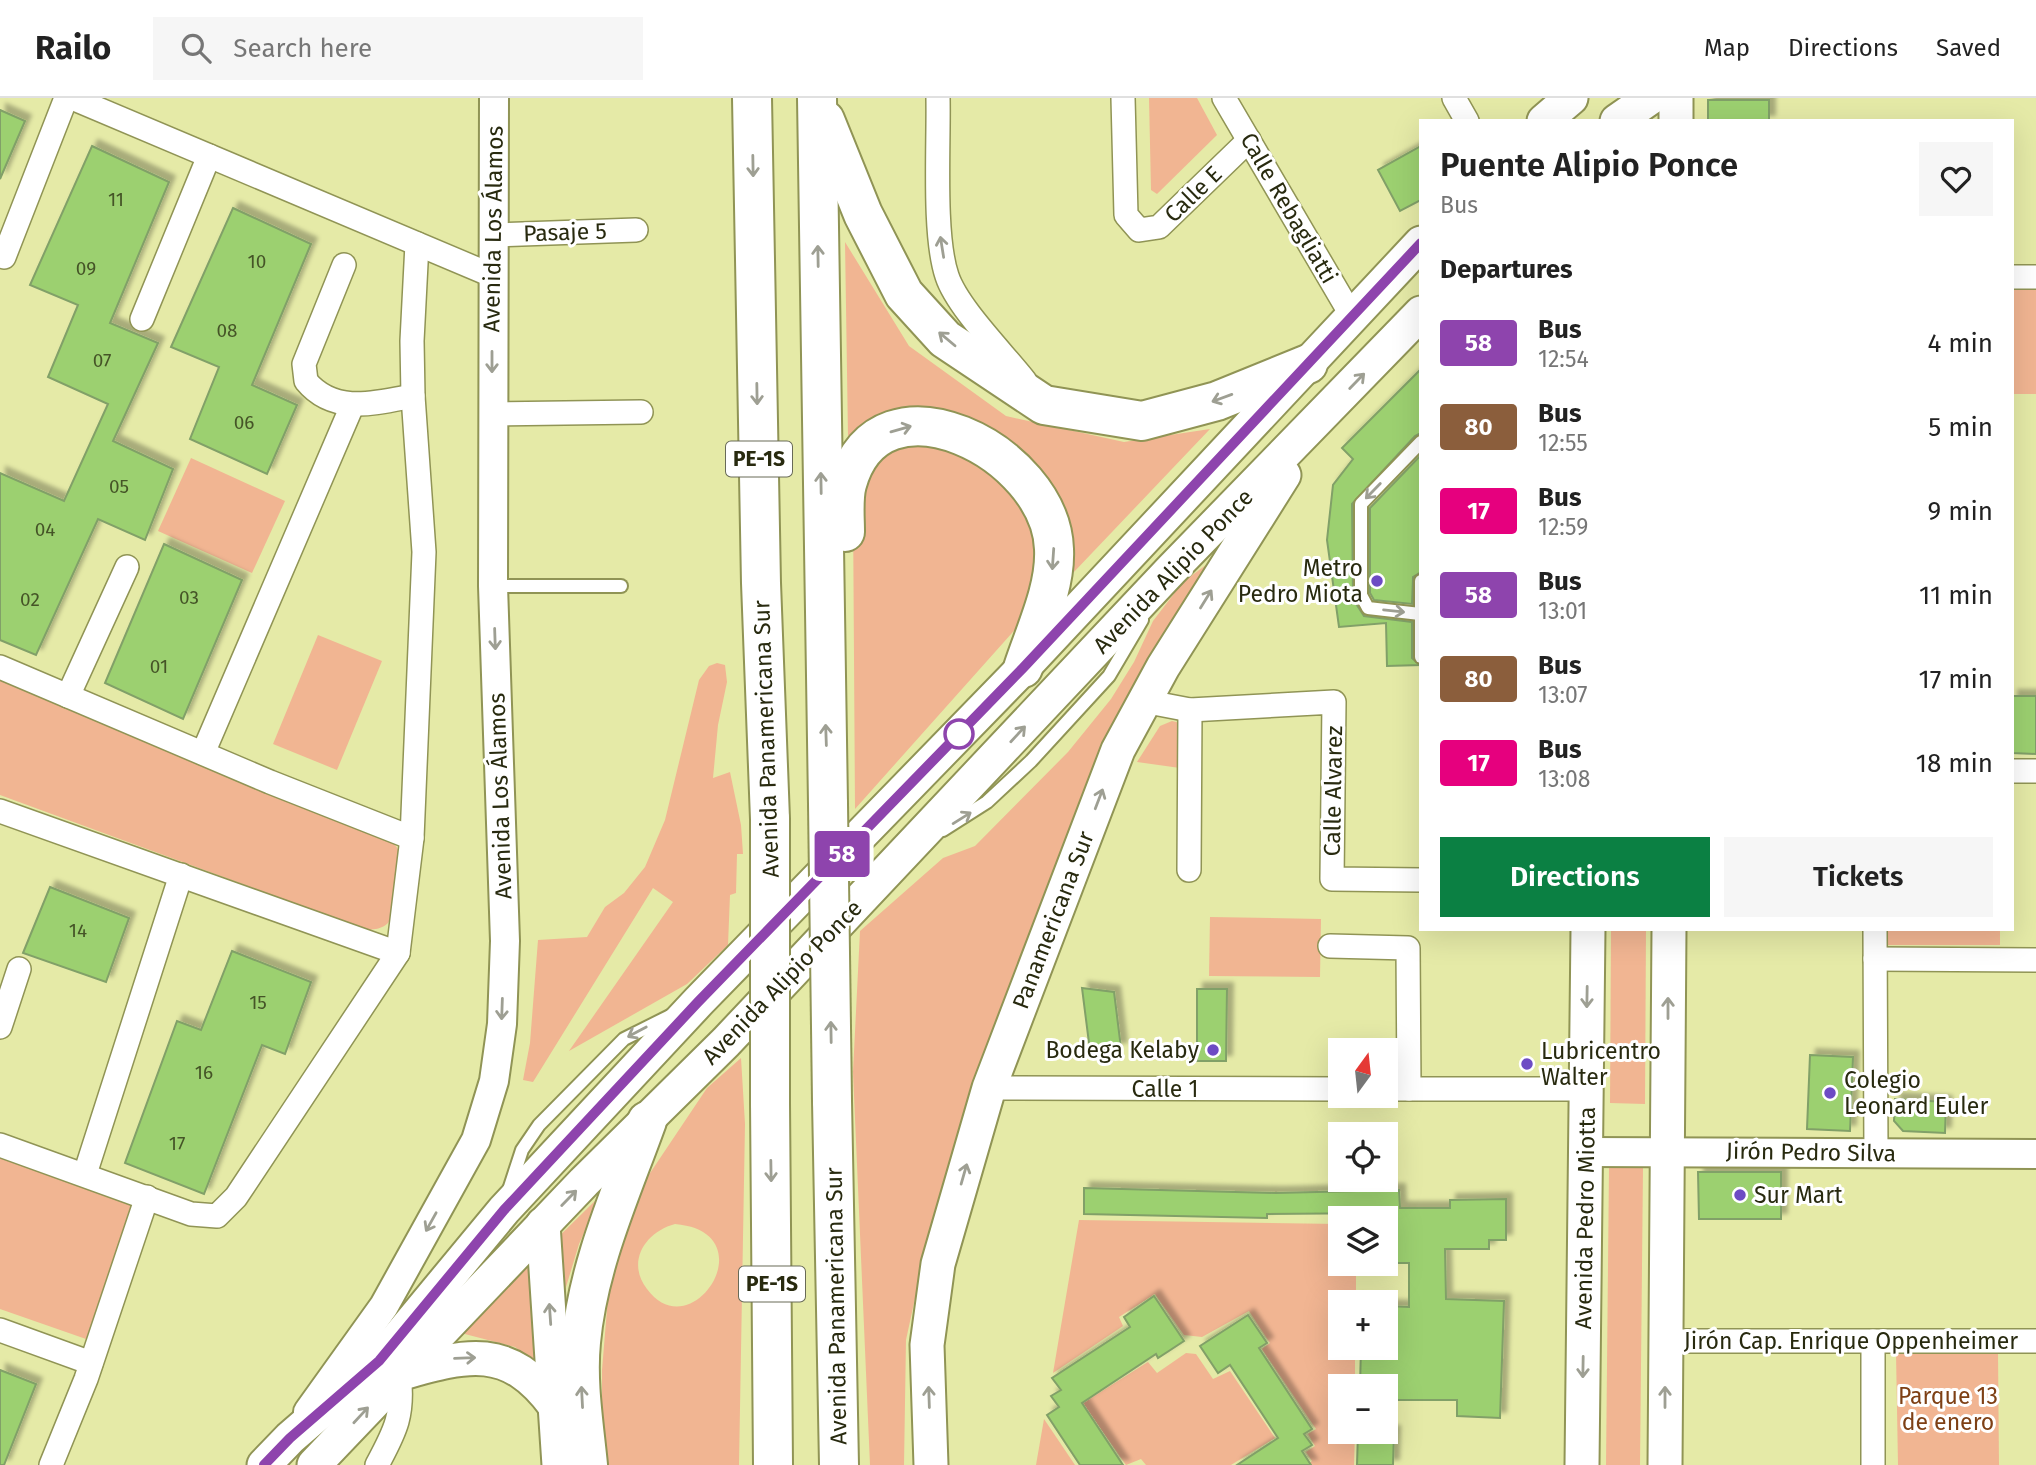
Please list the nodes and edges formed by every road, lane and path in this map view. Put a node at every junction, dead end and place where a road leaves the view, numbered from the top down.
1 (66, 98) edge
2 (72, 98) edge
3 (494, 98) edge
4 (752, 98) edge
5 (817, 98) edge
6 (938, 98) edge
7 (1124, 98) edge
8 (1224, 98) edge
9 (1454, 98) edge
10 (1571, 98) edge
11 (1585, 98) edge
12 (1650, 98) edge
13 (1676, 98) edge
14 (1466, 119) edge
15 (1546, 119) edge
16 (1585, 119) edge
17 (1620, 119) edge
18 (1676, 119) edge
19 (1249, 140) junction
20 (209, 156) junction
21 (636, 230) dead end
22 (493, 235) junction
23 (417, 244) junction
24 (1419, 245) edge
25 (4, 257) dead end
26 (344, 265) dead end
27 (491, 275) junction
28 (2014, 277) edge
29 (2036, 277) edge
30 (1419, 315) edge
31 (1353, 318) junction
32 (142, 319) dead end
33 (1308, 364) junction
34 (413, 396) junction
35 (1044, 405) junction
36 (352, 406) junction
37 (641, 412) dead end
38 (492, 414) junction
39 (1317, 423) junction
40 (1419, 444) edge
41 (127, 567) dead end
42 (493, 586) junction
43 (621, 586) dead end
44 (1419, 614) edge
45 (823, 636) junction
46 (0, 667) edge
47 (1023, 668) junction
48 (68, 696) junction
49 (1143, 701) junction
50 (1190, 710) junction
51 (202, 753) junction
52 (2014, 771) edge
53 (2036, 771) edge
54 (0, 811) edge
55 (412, 838) junction
56 (1189, 870) dead end
57 (181, 875) junction
58 (1419, 880) edge
59 (1588, 931) edge
60 (1669, 931) edge
61 (1875, 931) edge
62 (1330, 946) dead end
63 (398, 953) junction
64 (1875, 959) junction
65 (2036, 960) edge
66 (19, 970) dead end
67 (0, 1027) edge
68 (1398, 1076) edge
69 (989, 1088) junction
70 (1328, 1089) edge
71 (1398, 1089) edge
72 (1586, 1089) junction
73 (647, 1121) junction
74 (0, 1145) edge
75 (1667, 1150) junction
76 (1586, 1152) junction
77 (1876, 1154) junction
78 (2036, 1154) edge
79 (85, 1174) junction
80 (147, 1197) junction
81 (543, 1224) junction
82 (0, 1330) edge
83 (1666, 1341) junction
84 (2036, 1341) edge
85 (1873, 1342) junction
86 (91, 1363) junction
87 (399, 1374) junction
88 (555, 1406) junction
89 (772, 1408) junction
90 (290, 1438) junction
91 (846, 1459) edge
92 (51, 1465) edge
93 (264, 1465) edge
94 (314, 1465) edge
95 (377, 1465) edge
96 (559, 1465) edge
97 (588, 1465) edge
98 (765, 1465) edge
99 (773, 1465) edge
100 (930, 1465) edge
101 (1582, 1465) edge
102 (1665, 1465) edge
103 (1873, 1465) edge

1 - 25 street
2 - 20 street
3 - 22 street, Avenida Los Álamos
4 -> 89 highway, Avenida Panamericana Sur / PE-1S, bridge
35 -> 5 highway
45 -> 5 highway, Avenida Panamericana Sur / PE-1S
35 -> 6 street
7 - 19 street, Calle E
8 - 19 street, Calle Rebagliatti
9 - 14 street
10 - 15 main road
11 - 16 main road
12 - 17 main road
13 - 18 main road
19 - 31 street, Calle Rebagliatti
20 - 23 street
20 - 32 street
21 - 22 street, Pasaje 5
22 - 27 street, Avenida Los Álamos
23 - 27 street
23 - 34 street
24 - 31 main road, Avenida Alipio Ponce
26 - 36 street
27 -> 38 street, Avenida Los Álamos
28 - 29 street
39 -> 30 main road, Avenida Alipio Ponce
31 - 33 main road, Avenida Alipio Ponce
33 -> 35 highway
33 - 47 main road, Avenida Alipio Ponce
34 - 36 street
34 - 55 street
36 - 51 street
37 - 38 street
38 - 42 street, Avenida Los Álamos
49 -> 39 main road, Panamericana Sur
73 -> 39 main road, Avenida Alipio Ponce
40 -> 44 lane
41 - 48 street
42 - 43 lane
42 -> 90 street, Avenida Los Álamos
45 -> 47 highway
91 -> 45 highway, Avenida Panamericana Sur / PE-1S, bridge
46 - 48 street
47 -> 90 main road, Avenida Alipio Ponce
48 - 51 street
49 - 50 street
69 -> 49 main road, Panamericana Sur
50 - 56 street
50 - 58 street, Calle Alvarez
51 - 55 street
52 - 53 street
54 - 57 street
55 - 63 street
57 - 63 street
57 - 79 street
59 -> 72 main road, Avenida Pedro Miotta
75 -> 60 main road
61 - 64 street
62 - 68 street
63 - 80 street
64 - 65 street
64 - 77 street
66 - 67 street
69 - 70 street, Calle 1
100 -> 69 main road, Panamericana Sur
71 - 72 street
72 - 76 main road, Avenida Pedro Miotta
81 -> 73 main road, Avenida Alipio Ponce
97 -> 73 highway
74 - 79 street
75 - 76 street, Jirón Pedro Silva
75 - 77 street, Jirón Pedro Silva
75 - 83 main road
76 -> 101 main road, Avenida Pedro Miotta
77 - 78 street, Jirón Pedro Silva
79 - 80 street
80 - 86 street
81 - 87 main road, Avenida Alipio Ponce
88 -> 81 main road
82 - 86 street
83 - 85 street, Jirón Cap. Enrique Oppenheimer
102 -> 83 main road
84 - 85 street, Jirón Cap. Enrique Oppenheimer
85 - 103 street
86 - 92 street
87 -> 88 main road
94 -> 87 main road, Avenida Alipio Ponce
87 - 95 street
88 - 96 main road
89 - 98 highway
89 - 99 highway, Avenida Panamericana Sur / PE-1S
90 - 93 main road, Avenida Alipio Ponce

